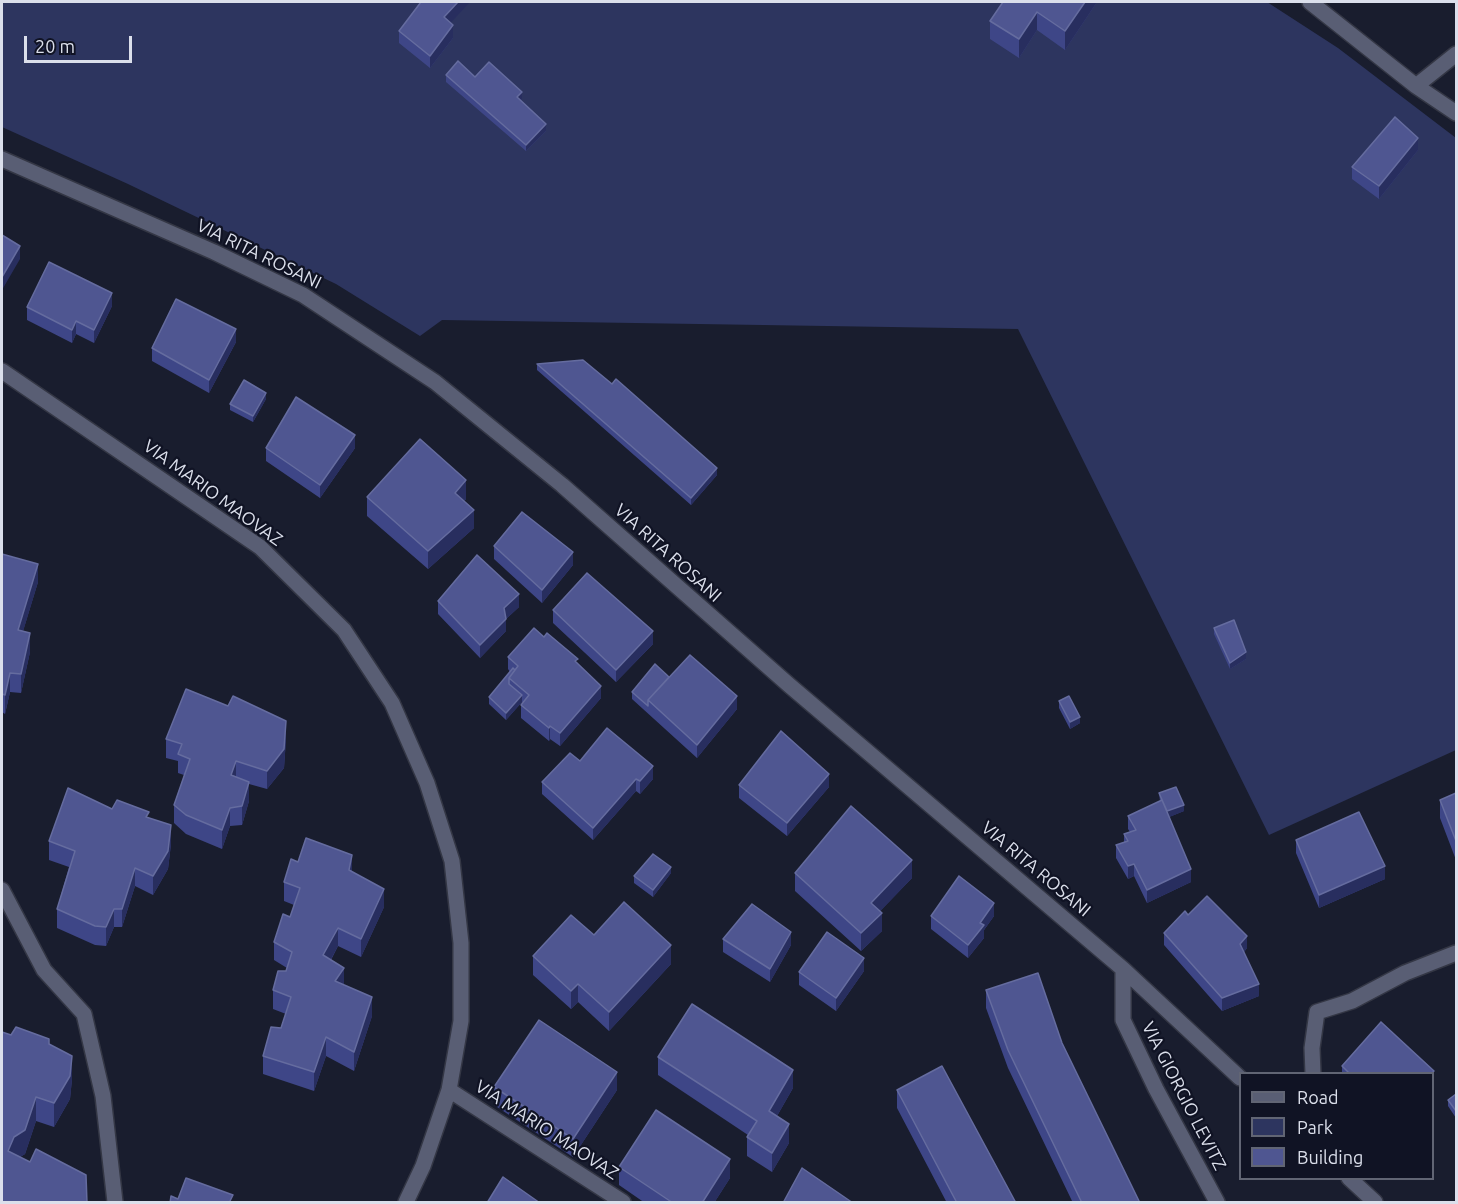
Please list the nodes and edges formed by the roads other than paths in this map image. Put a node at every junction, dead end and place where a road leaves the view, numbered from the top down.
1 (1310, 2) edge
2 (1456, 54) edge
3 (1416, 86) junction
4 (1456, 113) edge
5 (2, 159) edge
6 (2, 371) edge
7 (2, 890) edge
8 (1456, 953) edge
9 (1123, 969) junction
10 (1312, 1072) edge
11 (1239, 1077) edge
12 (449, 1090) junction
13 (1350, 1180) edge
14 (116, 1203) edge
15 (406, 1203) edge
16 (623, 1203) edge
17 (1217, 1203) edge
18 (1375, 1203) edge

1 - 3 street
2 - 3 street
3 - 4 street
5 - 9 street, VIA RITA ROSANI
6 - 12 street, VIA MARIO MAOVAZ
7 - 14 street
8 - 10 street
9 - 11 street, VIA RITA ROSANI
9 - 17 street, VIA GIORGIO LEVITZ
12 - 15 street, VIA MARIO MAOVAZ
12 - 16 street, VIA MARIO MAOVAZ
13 - 18 street

